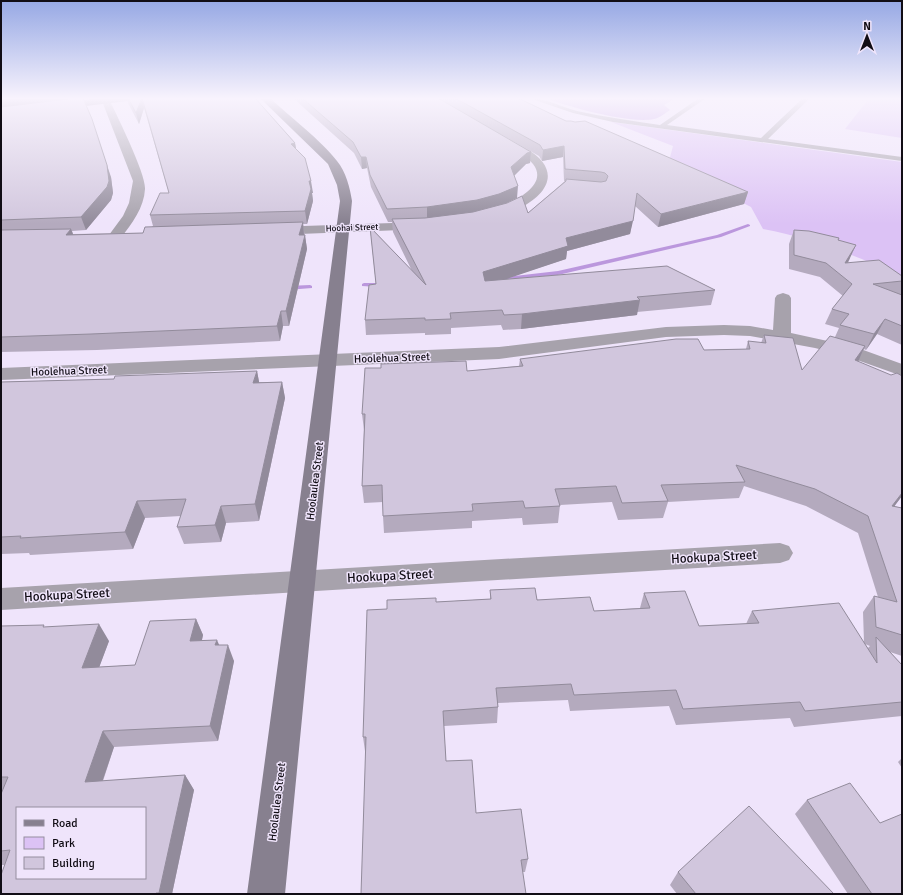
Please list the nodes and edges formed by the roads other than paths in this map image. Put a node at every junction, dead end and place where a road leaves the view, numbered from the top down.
1 (122, 140) edge
2 (310, 140) edge
3 (502, 140) edge
4 (763, 140) edge
5 (902, 159) edge
6 (487, 216) edge
7 (437, 225) edge
8 (344, 228) junction
9 (265, 231) edge
10 (116, 235) junction
11 (132, 235) edge
12 (101, 236) edge
13 (783, 298) dead end
14 (782, 337) junction
15 (329, 360) junction
16 (902, 370) edge
17 (1, 374) edge
18 (780, 553) dead end
19 (303, 581) junction
20 (1, 599) edge
21 (266, 894) edge

1 - 10 street
2 - 8 street, Hoolaulea Street
3 - 6 street
4 - 5 lane
7 - 8 street, Hoohai Street
8 - 9 street, Hoohai Street
8 - 15 street, Hoolaulea Street
10 - 11 street
10 - 12 street
13 - 14 street
14 - 15 street, Hoolehua Street
14 - 16 street, Hoolehua Street
15 - 17 street, Hoolehua Street
15 - 19 street, Hoolaulea Street
18 - 19 street, Hookupa Street
19 - 20 street, Hookupa Street
19 - 21 street, Hoolaulea Street

